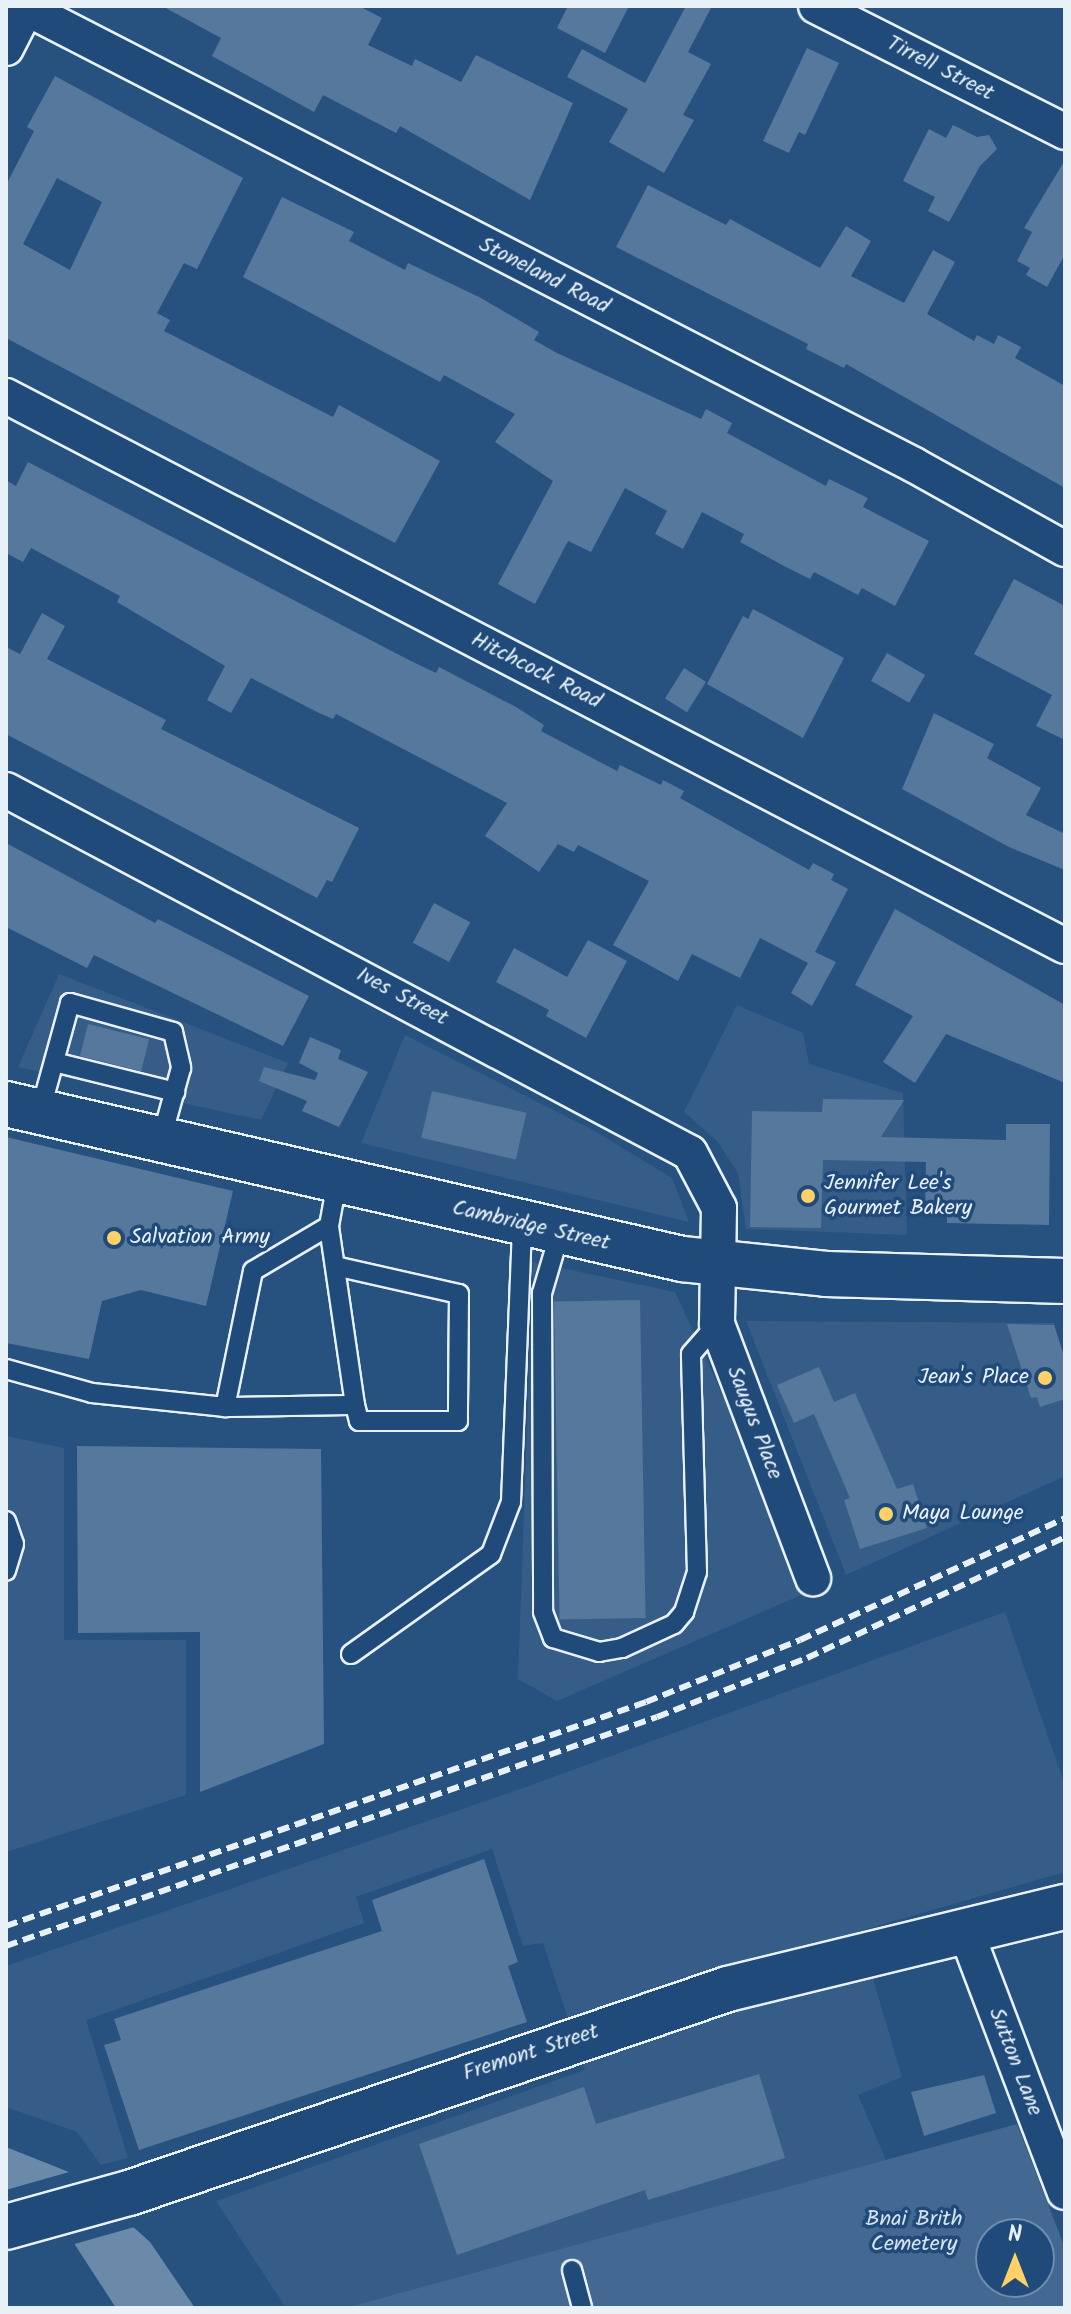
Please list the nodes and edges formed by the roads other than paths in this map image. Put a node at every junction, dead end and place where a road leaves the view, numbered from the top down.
1 (816, 6) edge
2 (24, 7) edge
3 (6, 48) edge
4 (1065, 132) edge
5 (6, 396) edge
6 (1065, 549) edge
7 (6, 790) edge
8 (1065, 946) edge
9 (54, 1062) junction
10 (175, 1092) junction
11 (23, 1108) edge
12 (161, 1140) junction
13 (337, 1182) junction
14 (329, 1226) junction
15 (541, 1228) junction
16 (721, 1264) junction
17 (335, 1266) junction
18 (1065, 1281) edge
19 (717, 1324) junction
20 (6, 1369) edge
21 (355, 1405) junction
22 (225, 1407) junction
23 (6, 1521) edge
24 (6, 1571) edge
25 (813, 1578) dead end
26 (351, 1654) dead end
27 (1065, 1907) edge
28 (966, 1932) junction
29 (1065, 2192) edge
30 (6, 2227) edge
31 (572, 2270) dead end
32 (582, 2308) edge

1 - 4 street, Tirrell Street
2 - 3 street
2 - 6 street, Stoneland Road
5 - 8 street, Hitchcock Road
7 - 16 street, Ives Street
9 - 10 lane
9 - 10 lane
9 - 11 lane
10 - 12 lane
11 - 12 street, Cambridge Street
12 - 13 street, Cambridge Street
13 - 14 lane
13 - 15 street, Cambridge Street
14 - 17 lane
14 - 22 lane
15 - 16 street, Cambridge Street
15 - 19 lane
15 - 26 lane
16 - 18 street, Cambridge Street
16 - 19 street, Saugus Place
17 - 21 lane
17 - 21 lane
19 - 25 street, Saugus Place
20 - 22 lane
21 - 22 lane
23 - 24 lane
27 - 28 street, Fremont Street
28 - 29 street, Sutton Lane
28 - 30 street, Fremont Street
31 - 32 lane

